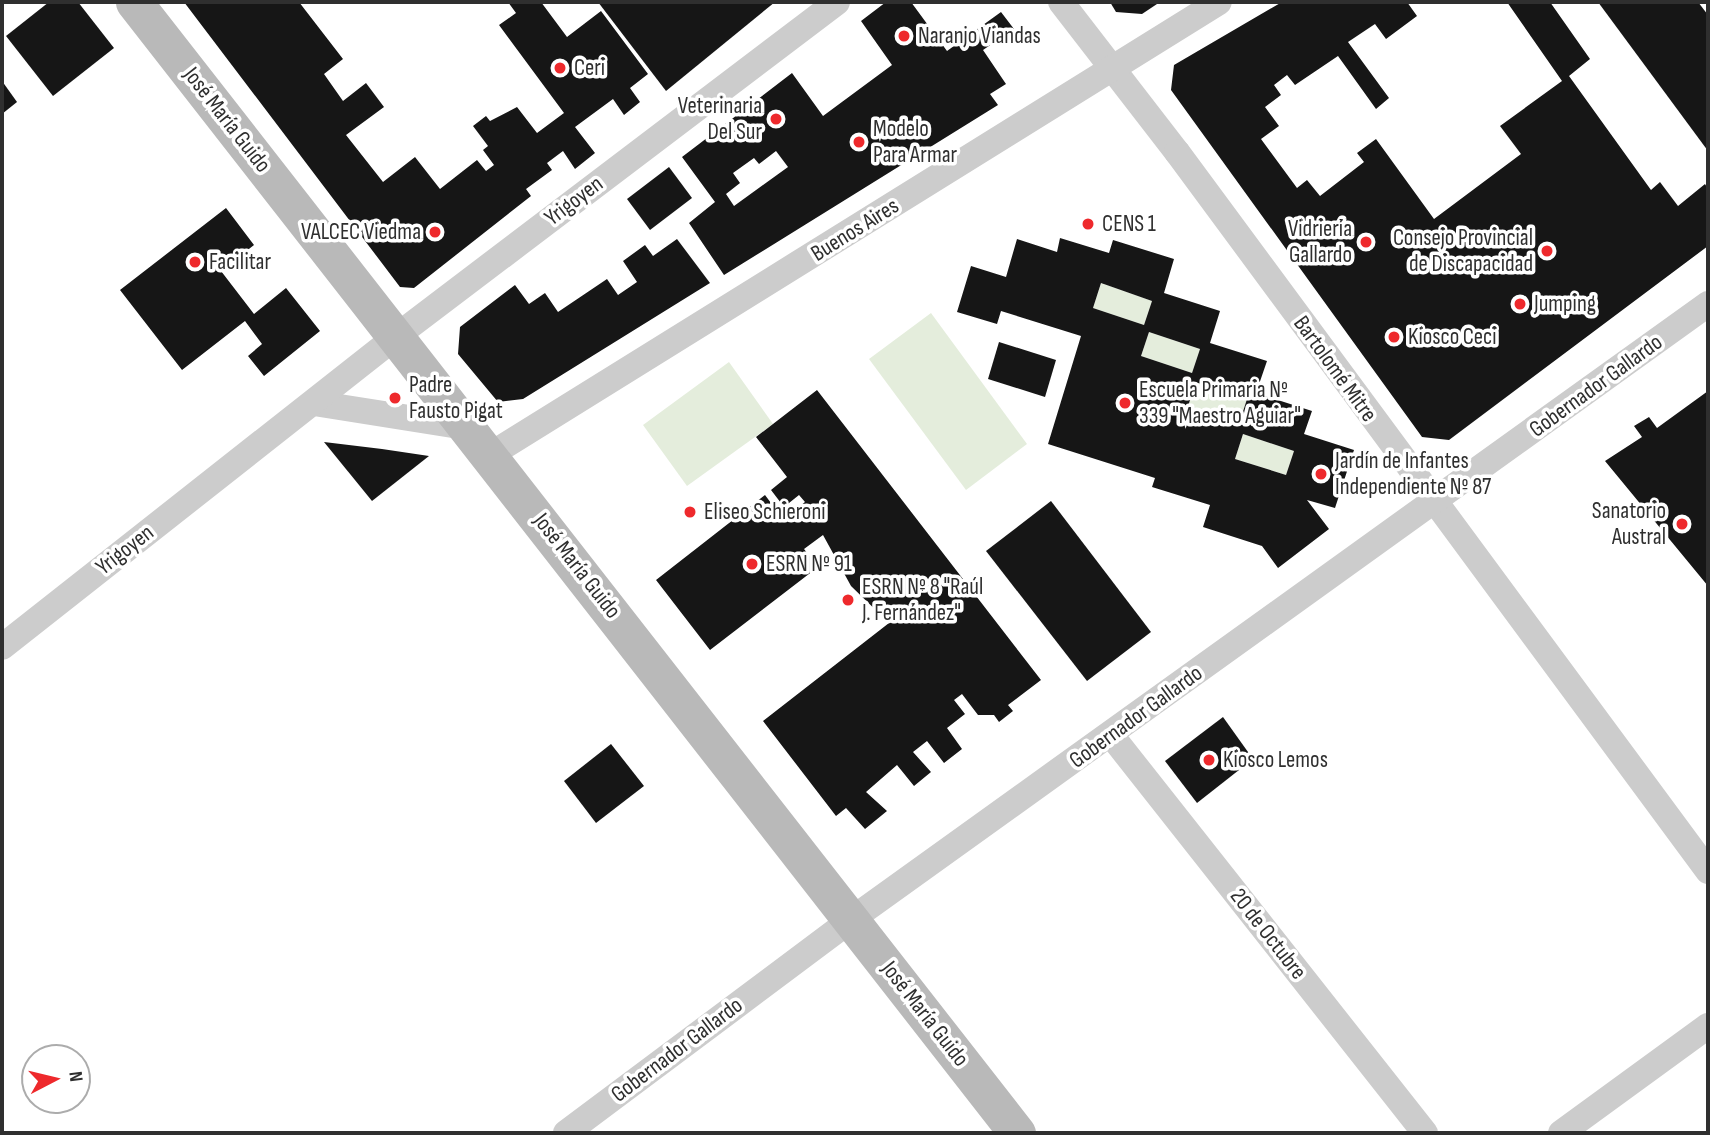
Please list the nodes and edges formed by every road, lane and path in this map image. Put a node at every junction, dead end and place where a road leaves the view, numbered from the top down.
1 (134, 2) edge
2 (837, 2) edge
3 (1061, 2) edge
4 (1219, 2) edge
5 (1112, 68) junction
6 (1708, 304) edge
7 (398, 335) junction
8 (314, 403) junction
9 (466, 427) junction
10 (491, 455) junction
11 (1434, 505) junction
12 (2, 647) edge
13 (1111, 735) junction
14 (1708, 871) edge
15 (852, 919) junction
16 (1708, 1026) edge
17 (566, 1133) edge
18 (1017, 1133) edge
19 (1425, 1133) edge
20 (1561, 1133) edge

1 - 7 main road, José María Guido
2 - 7 street, Yrigoyen
3 - 5 street, Bartolomé Mitre
4 - 5 street, Buenos Aires
5 - 10 street, Buenos Aires
5 - 11 street, Bartolomé Mitre
6 - 11 street, Gobernador Gallardo
7 - 8 street, Yrigoyen
7 - 9 main road, José María Guido
8 - 9 street
8 - 12 street, Yrigoyen
9 - 10 main road, José María Guido
10 - 15 main road, José María Guido
11 - 13 street, Gobernador Gallardo
11 - 14 street, Bartolomé Mitre
13 - 15 street, Gobernador Gallardo
13 - 19 street, 20 de Octubre
15 - 17 street, Gobernador Gallardo
15 - 18 main road, José María Guido
16 - 20 street

